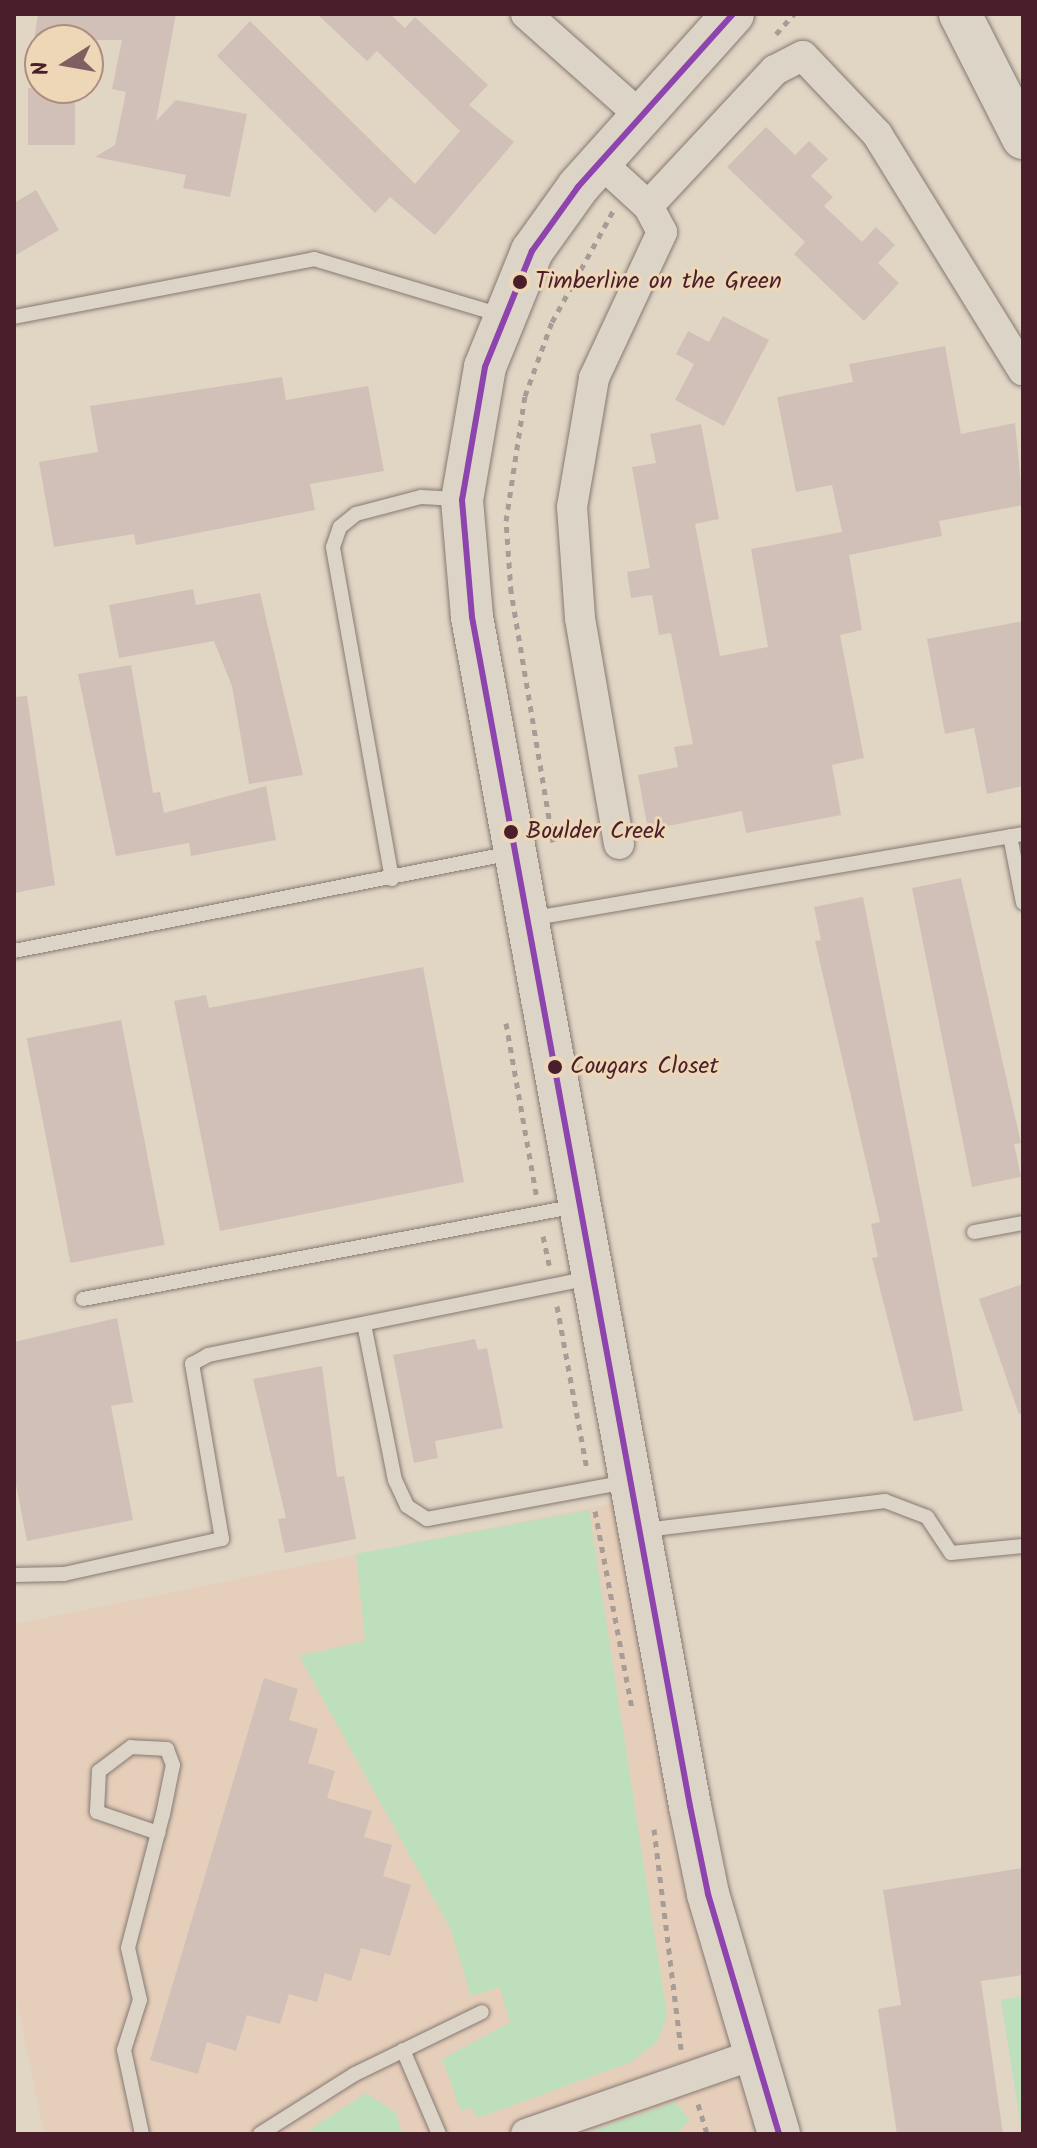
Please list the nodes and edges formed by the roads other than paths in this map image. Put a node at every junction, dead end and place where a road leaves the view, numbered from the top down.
1 (526, 14) edge
2 (733, 14) edge
3 (960, 14) edge
4 (641, 116) junction
5 (1023, 138) edge
6 (600, 162) junction
7 (648, 206) junction
8 (502, 315) junction
9 (14, 317) edge
10 (1023, 370) edge
11 (462, 500) junction
12 (1017, 835) edge
13 (619, 844) dead end
14 (516, 852) junction
15 (392, 879) junction
16 (1023, 903) edge
17 (529, 919) junction
18 (14, 951) edge
19 (577, 1206) junction
20 (1023, 1223) edge
21 (974, 1232) dead end
22 (591, 1278) junction
23 (83, 1299) dead end
24 (364, 1324) junction
25 (630, 1481) junction
26 (640, 1530) junction
27 (1023, 1546) edge
28 (14, 1575) edge
29 (158, 1833) junction
30 (482, 2012) dead end
31 (403, 2050) junction
32 (753, 2055) junction
33 (776, 2133) edge
34 (142, 2134) edge
35 (260, 2134) edge
36 (439, 2134) edge
37 (526, 2134) edge

1 - 4 street
2 - 4 main road
3 - 5 main road
4 - 6 main road
6 - 7 street
6 - 8 main road
7 - 10 street
7 - 13 street
8 - 9 lane
8 - 11 main road
11 - 14 main road
11 - 15 lane
12 - 16 lane
12 - 17 lane
14 - 15 lane
14 - 17 main road
15 - 18 lane
17 - 19 main road
19 - 22 main road
19 - 23 lane
20 - 21 lane
22 - 24 lane
22 - 25 main road
24 - 25 lane
24 - 28 lane
25 - 26 main road
26 - 27 lane
26 - 32 main road
29 - 29 lane
29 - 34 lane
30 - 31 lane
31 - 35 lane
31 - 36 lane
32 - 33 main road
32 - 37 street

